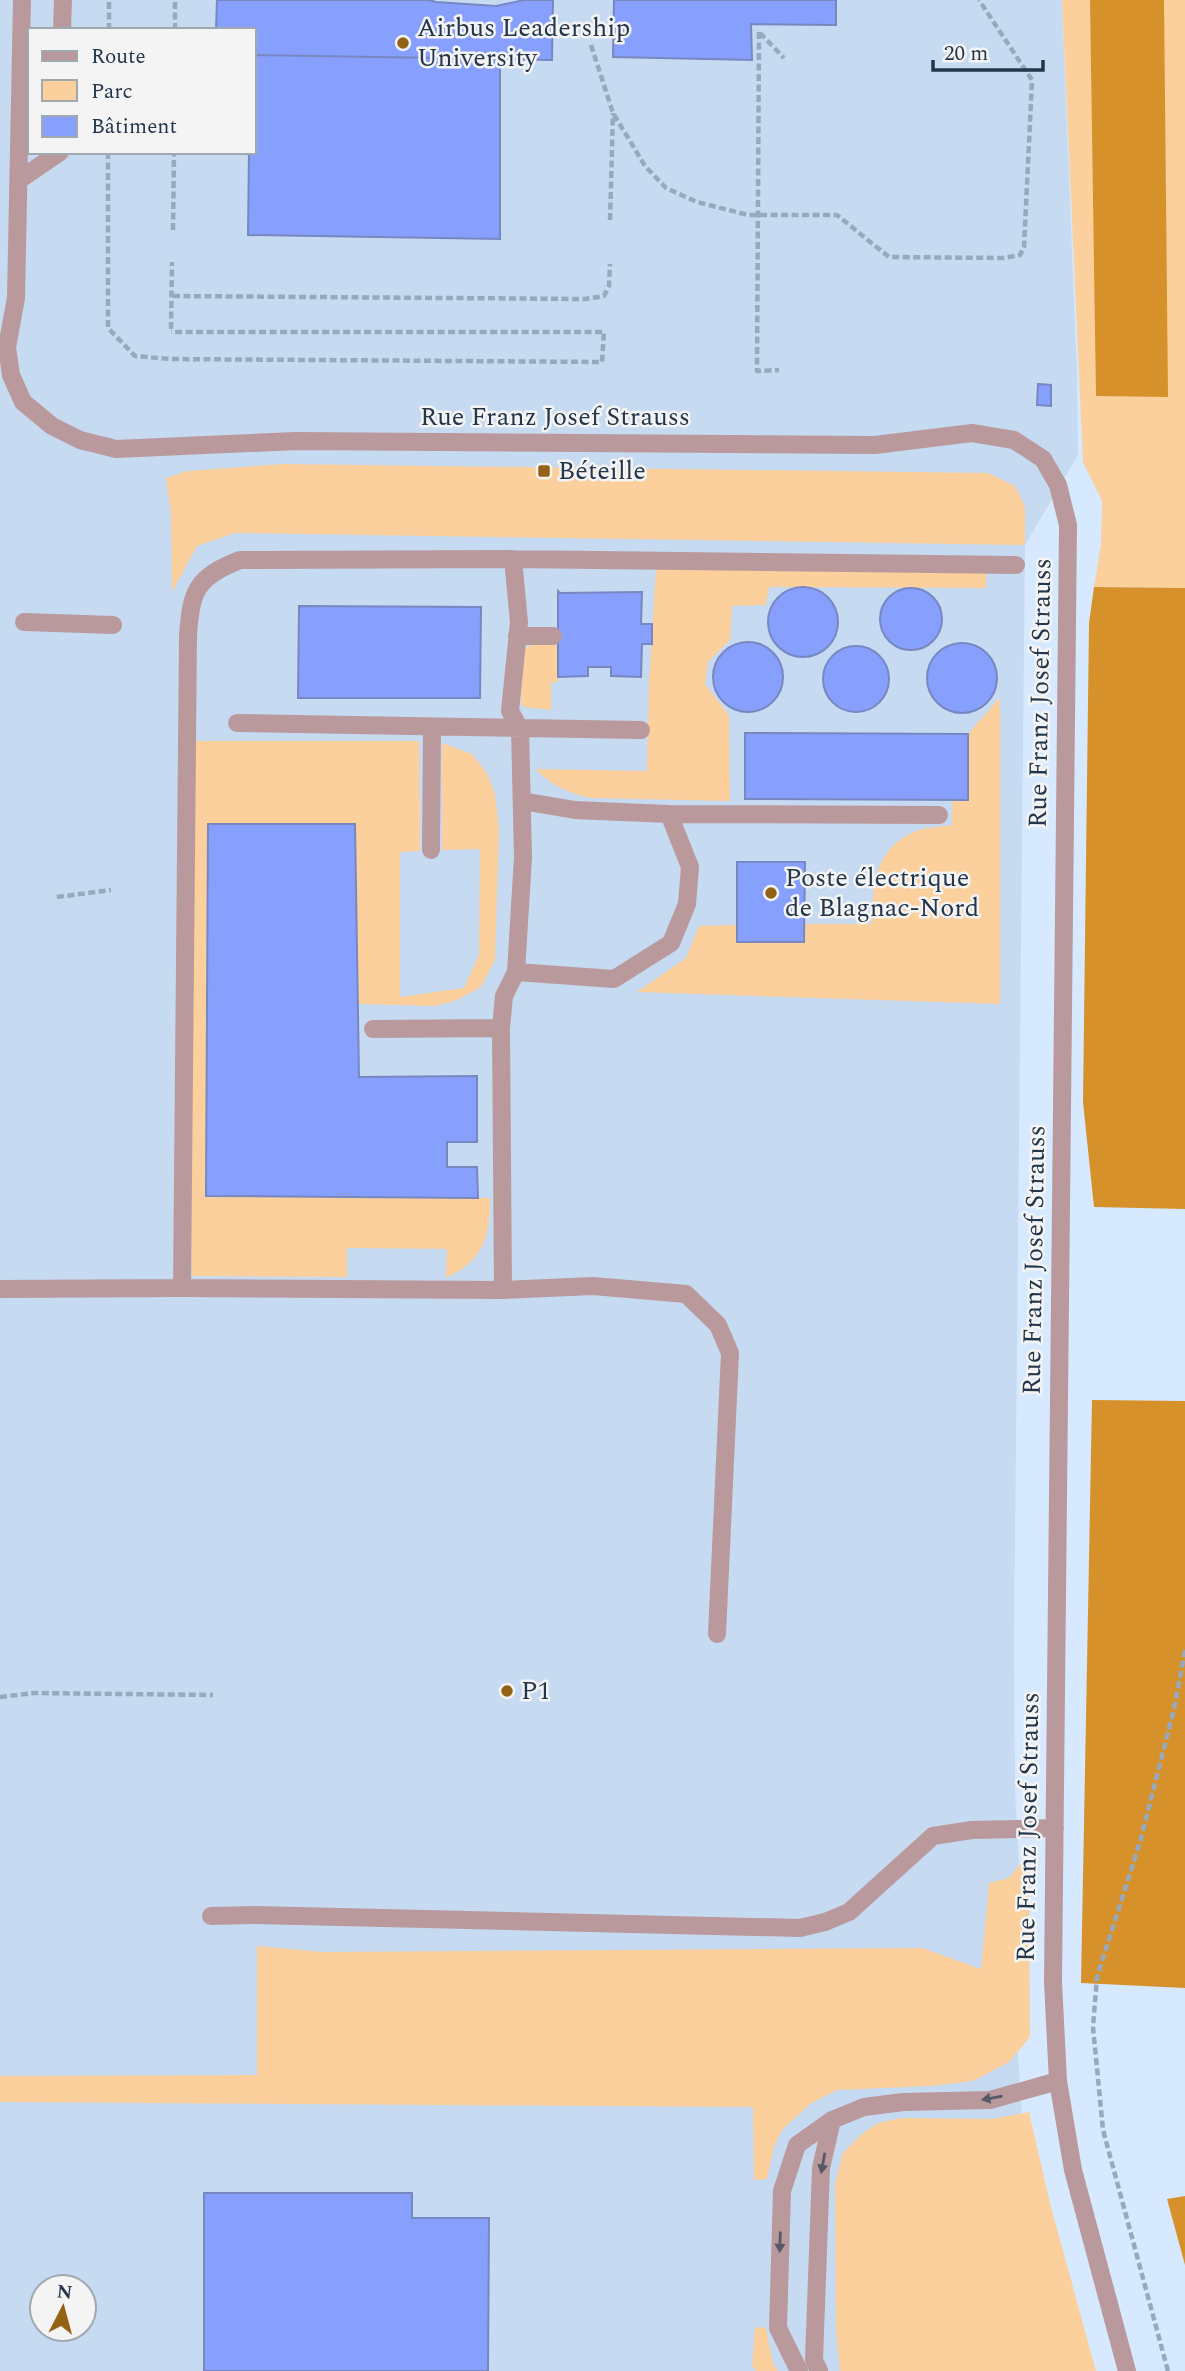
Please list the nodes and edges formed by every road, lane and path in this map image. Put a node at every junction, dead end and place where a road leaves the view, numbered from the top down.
1 (22, 0) edge
2 (62, 0) edge
3 (109, 0) edge
4 (175, 0) edge
5 (979, 0) edge
6 (62, 28) edge
7 (109, 28) edge
8 (175, 28) edge
9 (591, 45) dead end
10 (784, 58) dead end
11 (613, 113) junction
12 (58, 154) edge
13 (108, 154) edge
14 (174, 154) edge
15 (19, 180) junction
16 (758, 215) junction
17 (610, 220) dead end
18 (173, 230) dead end
19 (172, 262) dead end
20 (610, 264) dead end
21 (173, 296) junction
22 (779, 370) dead end
23 (513, 559) junction
24 (1016, 565) dead end
25 (24, 622) dead end
26 (113, 625) dead end
27 (517, 636) junction
28 (552, 636) dead end
29 (237, 723) dead end
30 (432, 727) junction
31 (520, 729) junction
32 (641, 730) dead end
33 (522, 801) junction
34 (669, 814) junction
35 (939, 815) dead end
36 (431, 850) dead end
37 (111, 890) dead end
38 (57, 897) dead end
39 (516, 972) junction
40 (501, 1028) junction
41 (373, 1029) dead end
42 (183, 1288) junction
43 (0, 1289) edge
44 (503, 1290) junction
45 (717, 1634) dead end
46 (1185, 1650) edge
47 (212, 1695) dead end
48 (0, 1697) edge
49 (1055, 1828) junction
50 (211, 1916) dead end
51 (1058, 2081) junction
52 (832, 2120) junction
53 (799, 2371) edge
54 (819, 2371) edge
55 (1127, 2371) edge
56 (1168, 2371) edge

1 - 15 street, Rue Franz Josef Strauss
2 - 6 street
3 - 7 path
4 - 8 path
5 - 16 path
9 - 11 path
10 - 16 path
11 - 16 path
11 - 17 path
12 - 15 street
13 - 21 path
14 - 18 path
15 - 49 street, Rue Franz Josef Strauss
16 - 22 path
19 - 21 path
20 - 21 path
23 - 24 street
23 - 27 street
23 - 42 street
25 - 26 street
27 - 28 street
27 - 31 street
29 - 30 street
30 - 31 street
30 - 36 street
31 - 32 street
31 - 33 street
33 - 34 street
33 - 39 street
34 - 35 street
34 - 39 street
37 - 38 path
39 - 40 street
40 - 41 street
40 - 44 street
42 - 43 street
42 - 44 street
44 - 45 street
46 - 56 path
47 - 48 path
49 - 50 street
49 - 51 street, Rue Franz Josef Strauss
51 -> 52 street
51 - 55 street, Rue Franz Josef Strauss
52 -> 53 street
52 -> 54 street

